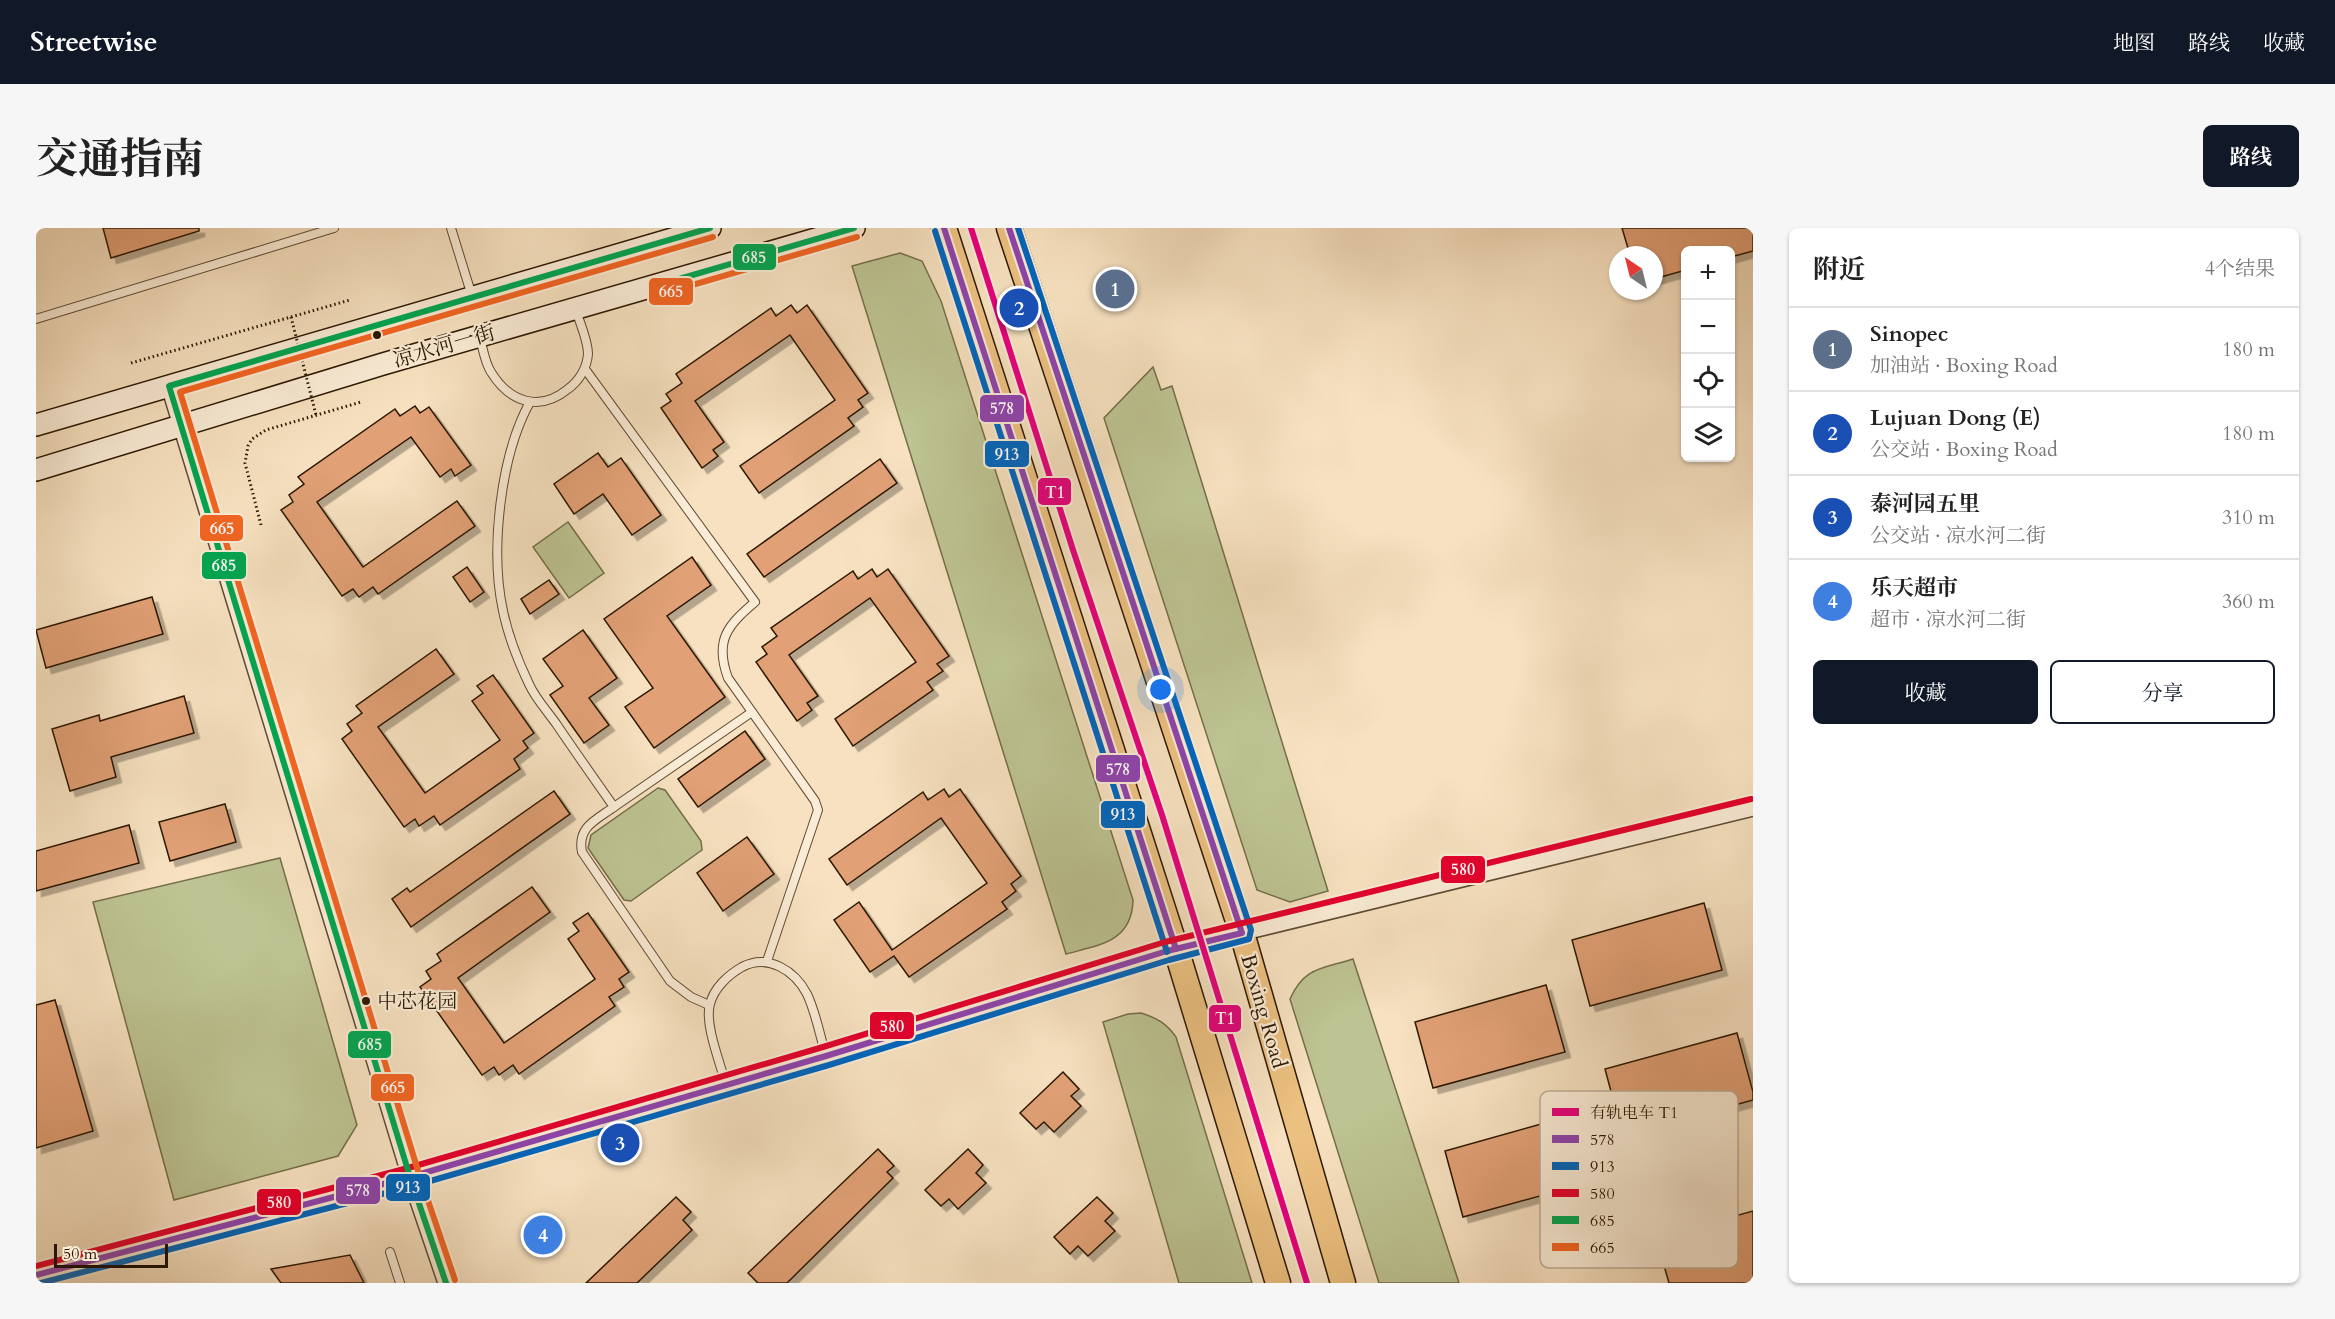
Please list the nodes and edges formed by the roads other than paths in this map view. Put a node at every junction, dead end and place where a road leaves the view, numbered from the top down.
1 (334, 228) edge
2 (451, 228) edge
3 (710, 228) edge
4 (854, 228) edge
5 (944, 228) edge
6 (1009, 228) edge
7 (472, 297) junction
8 (576, 309) junction
9 (36, 319) edge
10 (479, 336) junction
11 (585, 369) junction
12 (169, 386) junction
13 (530, 402) junction
14 (181, 424) junction
15 (36, 425) edge
16 (36, 470) edge
17 (752, 712) junction
18 (614, 807) junction
19 (1753, 808) edge
20 (1242, 933) junction
21 (1176, 949) junction
22 (767, 961) junction
23 (710, 1005) junction
24 (826, 1056) junction
25 (726, 1085) junction
26 (410, 1177) junction
27 (390, 1252) dead end
28 (36, 1275) edge
29 (400, 1283) edge
30 (446, 1283) edge
31 (1278, 1283) edge
32 (1343, 1283) edge

1 - 9 lane
2 - 7 lane
3 - 7 main road, 凉水河一街
4 - 8 main road, 凉水河一街
5 - 21 main road
6 - 20 main road, Boxing Road
7 - 12 main road, 凉水河一街
8 - 10 main road, 凉水河一街
8 - 11 lane
10 - 13 lane
10 - 14 main road, 凉水河一街
11 - 13 lane
11 - 17 lane
12 - 14 street
12 - 15 main road, 凉水河一街
13 - 18 lane
14 - 16 main road, 凉水河一街
14 - 26 street
17 - 18 lane
17 - 22 lane
18 - 23 lane
19 - 20 street
20 - 21 street
20 - 32 main road, Boxing Road
21 - 24 street
21 - 31 main road
22 - 23 lane
22 - 24 lane
23 - 25 lane
24 - 25 street
25 - 26 street
26 - 28 street
26 - 30 street
27 - 29 lane

